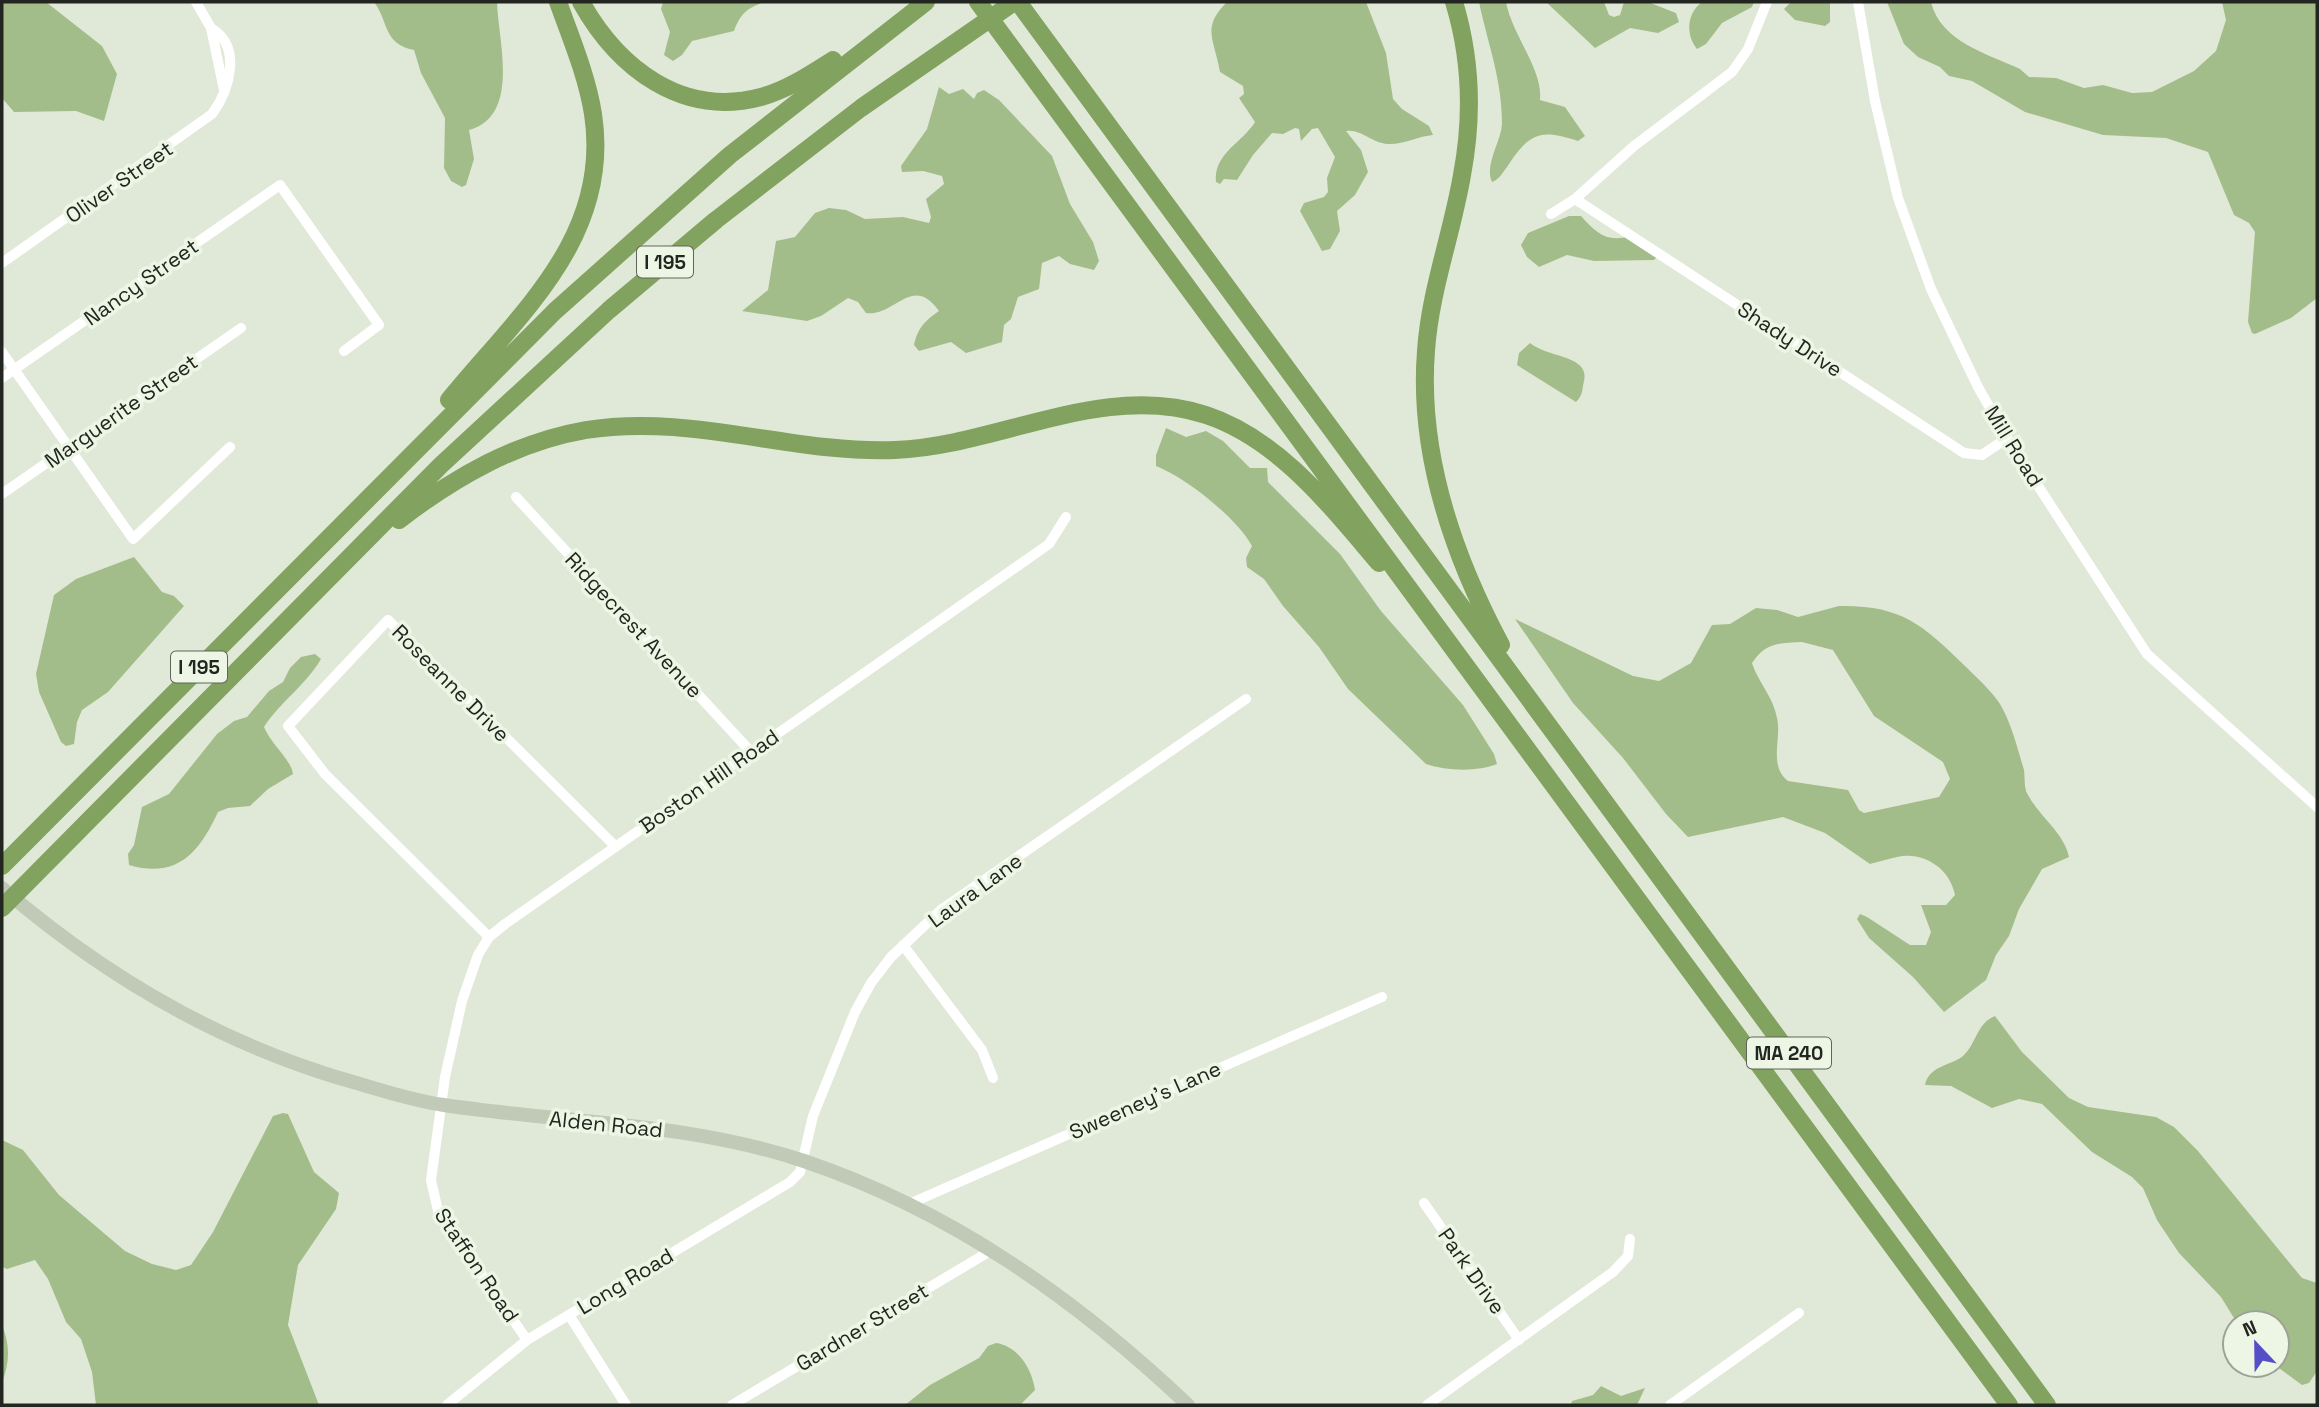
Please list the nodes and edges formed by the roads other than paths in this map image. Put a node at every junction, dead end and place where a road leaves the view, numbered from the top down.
1 (196, 2) edge
2 (558, 2) edge
3 (581, 2) edge
4 (925, 2) edge
5 (978, 2) edge
6 (1016, 2) edge
7 (1454, 2) edge
8 (1767, 2) edge
9 (1858, 2) edge
10 (1575, 199) junction
11 (1551, 214) dead end
12 (2, 263) edge
13 (241, 328) dead end
14 (344, 351) dead end
15 (2, 352) edge
16 (14, 370) junction
17 (2, 378) edge
18 (2007, 438) junction
19 (230, 447) dead end
20 (69, 448) junction
21 (392, 471) junction
22 (2, 495) edge
23 (516, 497) dead end
24 (1066, 517) dead end
25 (346, 560) junction
26 (1446, 637) junction
27 (1246, 699) dead end
28 (1530, 701) junction
29 (751, 752) junction
30 (2317, 807) edge
31 (615, 846) junction
32 (4, 864) edge
33 (2, 888) edge
34 (2, 908) edge
35 (489, 937) junction
36 (903, 945) junction
37 (1382, 996) dead end
38 (993, 1078) dead end
39 (440, 1105) junction
40 (804, 1161) junction
41 (1424, 1203) dead end
42 (909, 1204) junction
43 (1630, 1239) dead end
44 (992, 1250) junction
45 (1799, 1313) dead end
46 (569, 1315) junction
47 (527, 1340) junction
48 (1519, 1340) junction
49 (447, 1405) edge
50 (626, 1405) edge
51 (732, 1405) edge
52 (1188, 1405) edge
53 (1427, 1405) edge
54 (1670, 1405) edge
55 (2009, 1405) edge
56 (2047, 1405) edge

1 - 12 street, Oliver Street
2 - 21 highway
3 - 4 highway
4 - 21 highway, I 195
5 - 26 highway
6 - 25 highway, I 195
6 - 28 highway
7 - 28 highway
8 - 10 street
9 - 18 street, Mill Road
10 - 11 street
10 - 18 street, Shady Drive
13 - 20 street, Marguerite Street
14 - 16 street, Nancy Street
15 - 16 street
16 - 17 street, Nancy Street
16 - 20 street
18 - 30 street, Mill Road
19 - 20 street
20 - 22 street, Marguerite Street
21 - 32 highway, I 195
23 - 29 street, Ridgecrest Avenue
24 - 29 street, Boston Hill Road
25 - 26 highway
25 - 34 highway, I 195
26 - 55 highway, MA 240
27 - 36 street, Laura Lane
28 - 56 highway, MA 240
29 - 31 street, Boston Hill Road
31 - 35 street, Boston Hill Road
31 - 35 street, Roseanne Drive
33 - 39 main road, Alden Road
35 - 39 street, Boston Hill Road
36 - 38 street
36 - 40 street, Laura Lane
37 - 42 street, Sweeney's Lane
39 - 40 main road, Alden Road
39 - 47 street, Staffon Road
40 - 42 main road, Alden Road
40 - 46 street, Long Road
41 - 48 street, Park Drive
42 - 44 main road, Alden Road
43 - 48 street
44 - 51 street, Gardner Street
44 - 52 main road, Alden Road
45 - 54 street
46 - 47 street, Long Road
46 - 50 street
47 - 49 street, Long Road
48 - 53 street

